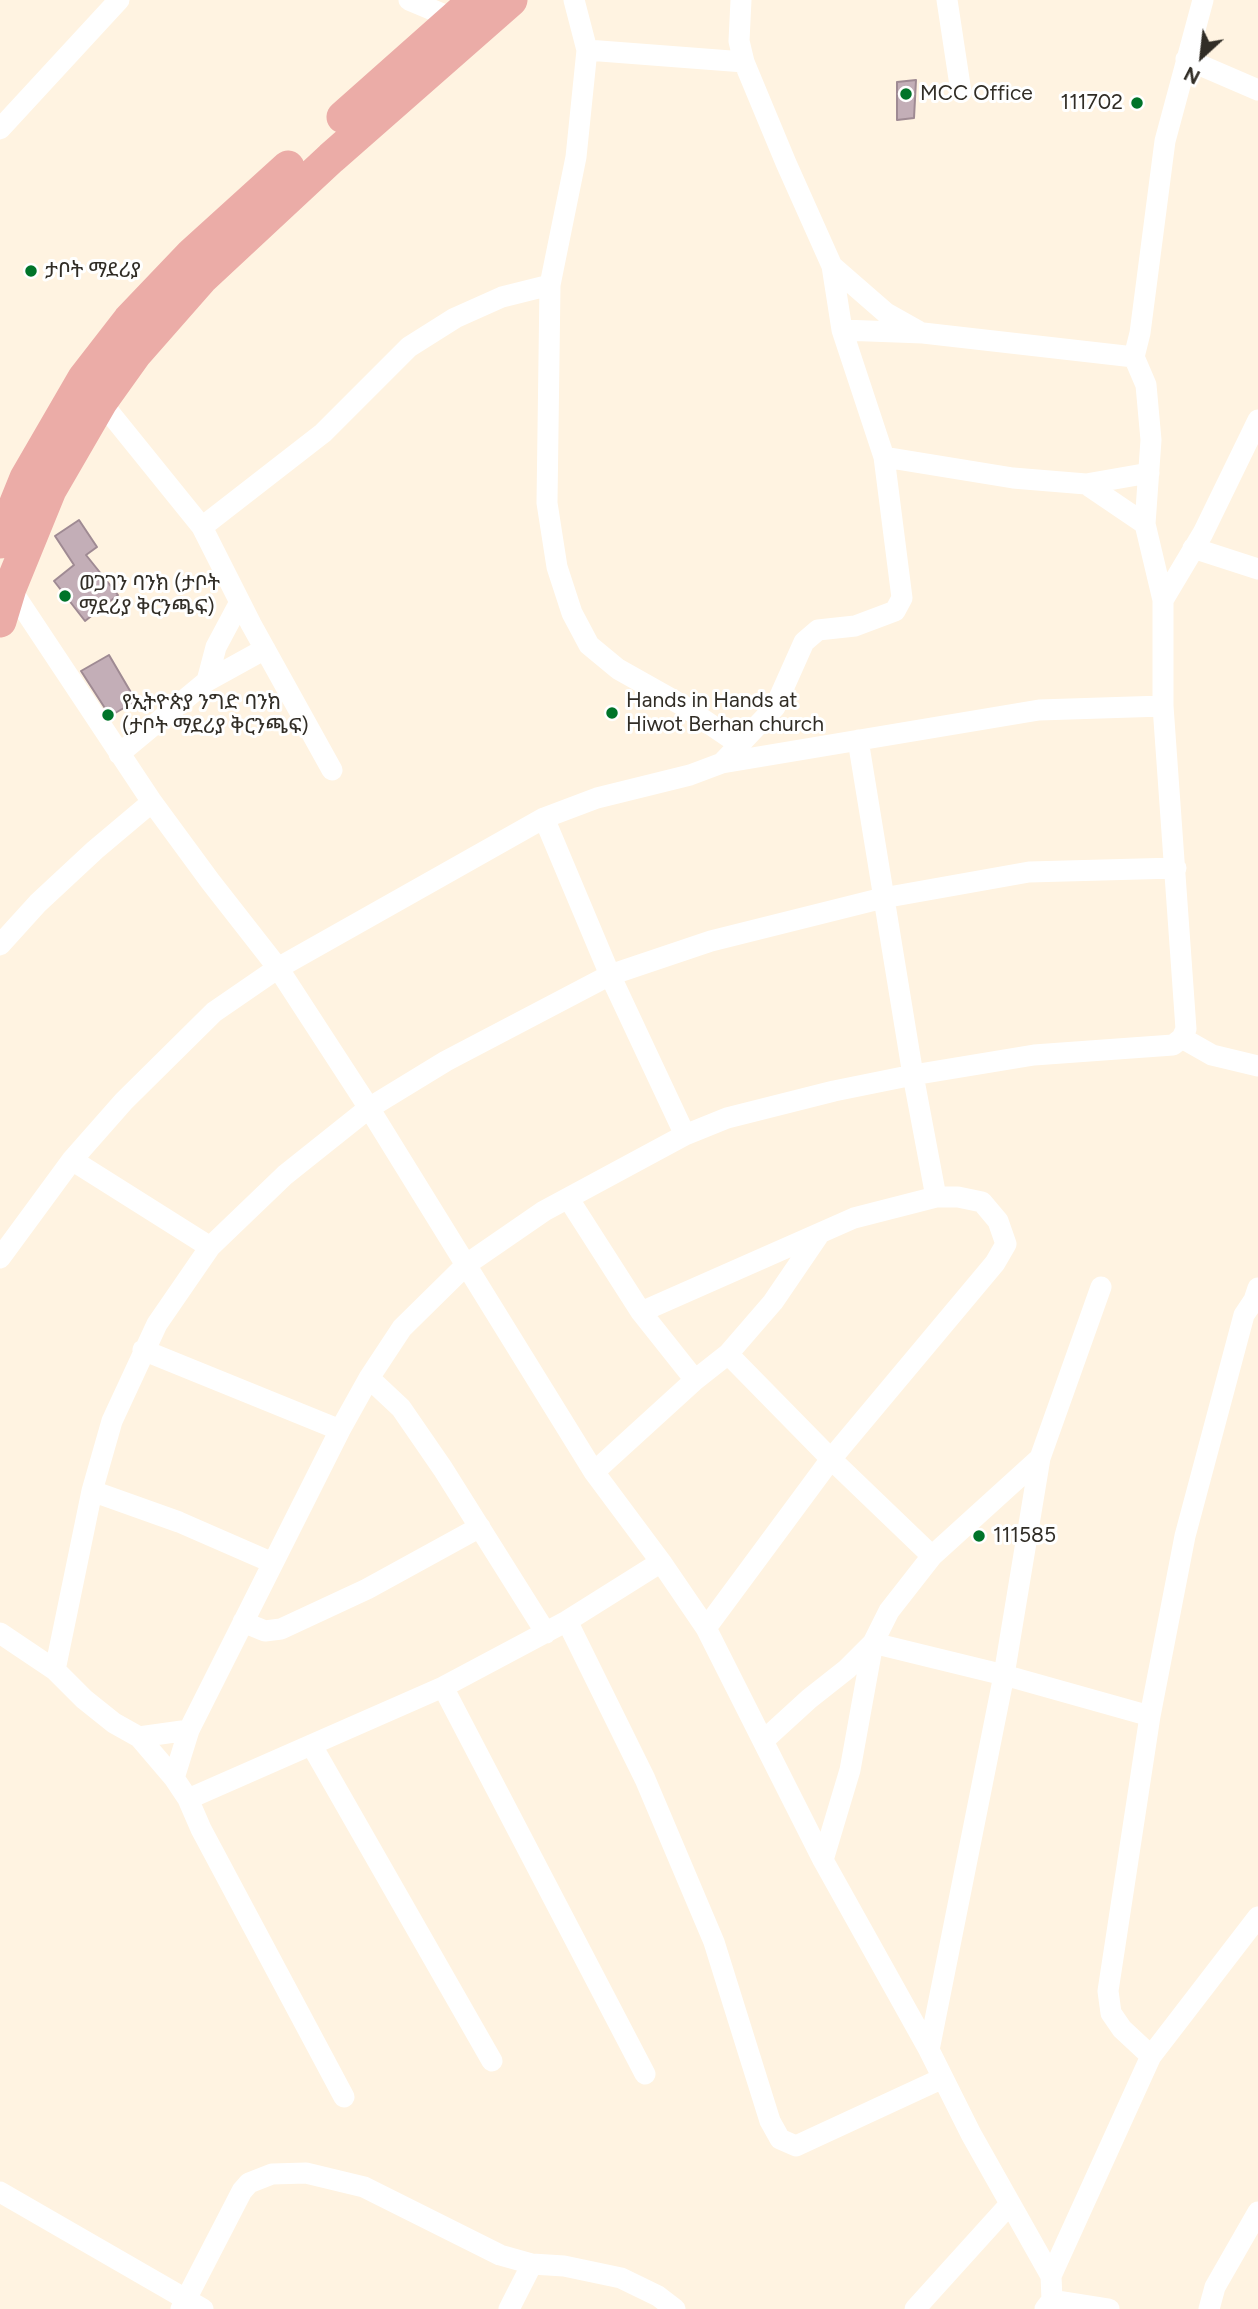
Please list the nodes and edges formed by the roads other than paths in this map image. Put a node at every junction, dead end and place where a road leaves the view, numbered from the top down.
1 (119, 0) edge
2 (409, 0) edge
3 (512, 0) edge
4 (574, 0) edge
5 (741, 0) edge
6 (947, 0) edge
7 (1203, 0) edge
8 (465, 18) edge
9 (587, 50) junction
10 (1186, 59) junction
11 (744, 62) junction
12 (1258, 90) edge
13 (961, 92) dead end
14 (0, 130) edge
15 (832, 266) junction
16 (550, 285) junction
17 (842, 330) junction
18 (923, 333) junction
19 (1134, 357) junction
20 (101, 402) junction
21 (1258, 420) edge
22 (884, 457) junction
23 (1149, 473) junction
24 (1086, 484) junction
25 (1145, 524) junction
26 (202, 527) junction
27 (0, 542) edge
28 (1194, 548) junction
29 (1258, 569) edge
30 (10, 588) junction
31 (1163, 600) junction
32 (240, 602) junction
33 (0, 621) edge
34 (265, 649) junction
35 (207, 681) junction
36 (1163, 706) junction
37 (858, 740) junction
38 (739, 744) junction
39 (119, 754) junction
40 (722, 763) junction
41 (332, 769) dead end
42 (152, 802) junction
43 (544, 818) junction
44 (1176, 868) junction
45 (883, 898) junction
46 (0, 945) edge
47 (278, 968) junction
48 (610, 975) junction
49 (1182, 1038) junction
50 (1258, 1066) edge
51 (913, 1075) junction
52 (369, 1108) junction
53 (685, 1135) junction
54 (72, 1160) junction
55 (936, 1197) junction
56 (568, 1198) junction
57 (818, 1236) junction
58 (210, 1247) junction
59 (0, 1258) edge
60 (467, 1264) junction
61 (1101, 1287) dead end
62 (1257, 1295) edge
63 (641, 1312) junction
64 (143, 1350) junction
65 (728, 1354) junction
66 (369, 1378) junction
67 (695, 1380) junction
68 (340, 1430) junction
69 (1040, 1458) junction
70 (831, 1459) junction
71 (594, 1472) junction
72 (92, 1491) junction
73 (480, 1527) junction
74 (932, 1556) junction
75 (661, 1562) junction
76 (273, 1563) junction
77 (567, 1621) junction
78 (243, 1622) junction
79 (706, 1628) junction
80 (0, 1633) edge
81 (546, 1633) junction
82 (873, 1643) junction
83 (55, 1670) junction
84 (1004, 1675) junction
85 (443, 1687) junction
86 (1150, 1716) junction
87 (189, 1730) junction
88 (139, 1737) junction
89 (763, 1741) junction
90 (312, 1746) junction
91 (174, 1778) junction
92 (188, 1799) junction
93 (823, 1860) junction
94 (1258, 1917) edge
95 (929, 2049) junction
96 (1151, 2056) junction
97 (492, 2061) dead end
98 (645, 2074) dead end
99 (943, 2078) junction
100 (344, 2097) dead end
101 (2, 2199) edge
102 (1010, 2204) junction
103 (1258, 2213) edge
104 (532, 2264) junction
105 (1051, 2276) junction
106 (190, 2306) edge
107 (1049, 2306) edge
108 (509, 2309) edge
109 (676, 2309) edge
110 (915, 2309) edge
111 (1109, 2309) edge
112 (1209, 2309) edge

1 - 14 street
2 - 8 street
3 - 8 main road
4 - 9 street
5 - 11 street
6 - 13 street
7 - 10 street
8 - 20 main road
8 - 27 main road
9 - 11 street
9 - 16 street
10 - 12 street
10 - 19 street
11 - 15 street
15 - 17 street
15 - 18 street
16 - 26 street
16 - 38 street
17 - 18 street
17 - 22 street
18 - 19 street
19 - 23 street
20 - 26 street
20 - 30 main road
21 - 28 street
22 - 24 street
22 - 38 street
23 - 24 street
23 - 25 street
24 - 25 street
25 - 31 street
26 - 32 street
28 - 29 street
28 - 31 street
30 - 33 main road
30 - 39 street
31 - 36 street
32 - 34 street
32 - 35 street
34 - 35 street
34 - 41 street
35 - 39 street
36 - 37 street
36 - 44 street
37 - 40 street
37 - 45 street
38 - 40 street
39 - 42 street
40 - 43 street
42 - 46 street
42 - 47 street
43 - 47 street
43 - 48 street
44 - 45 street
44 - 49 street
45 - 48 street
45 - 51 street
47 - 52 street
47 - 54 street
48 - 52 street
48 - 53 street
49 - 50 street
49 - 51 street
51 - 53 street
51 - 55 street
52 - 58 street
52 - 60 street
53 - 56 street
54 - 58 street
54 - 59 street
55 - 57 street
55 - 70 street
56 - 60 street
56 - 63 street
57 - 63 street
57 - 65 street
58 - 64 street
60 - 66 street
60 - 71 street
61 - 69 street
62 - 86 street
63 - 67 street
64 - 68 street
64 - 72 street
65 - 67 street
65 - 70 street
66 - 68 street
66 - 73 street
67 - 71 street
68 - 76 street
69 - 74 street
69 - 84 street
70 - 74 street
70 - 79 street
71 - 75 street
72 - 76 street
72 - 83 street
73 - 78 street
73 - 81 street
74 - 82 street
75 - 77 street
75 - 79 street
76 - 78 street
77 - 81 street
77 - 99 street
78 - 87 street
79 - 89 street
80 - 83 street
81 - 85 street
82 - 84 street
82 - 89 street
82 - 93 street
83 - 88 street
84 - 86 street
84 - 95 street
85 - 90 street
85 - 98 street
86 - 96 street
87 - 88 street
87 - 91 street
88 - 91 street
89 - 93 street
90 - 92 street
90 - 97 street
91 - 92 street
92 - 100 street
93 - 95 street
94 - 96 street
95 - 99 street
96 - 105 street
99 - 102 street
101 - 106 street
102 - 105 street
102 - 110 street
103 - 112 street
104 - 106 street
104 - 108 street
104 - 109 street
105 - 107 street
107 - 111 street

